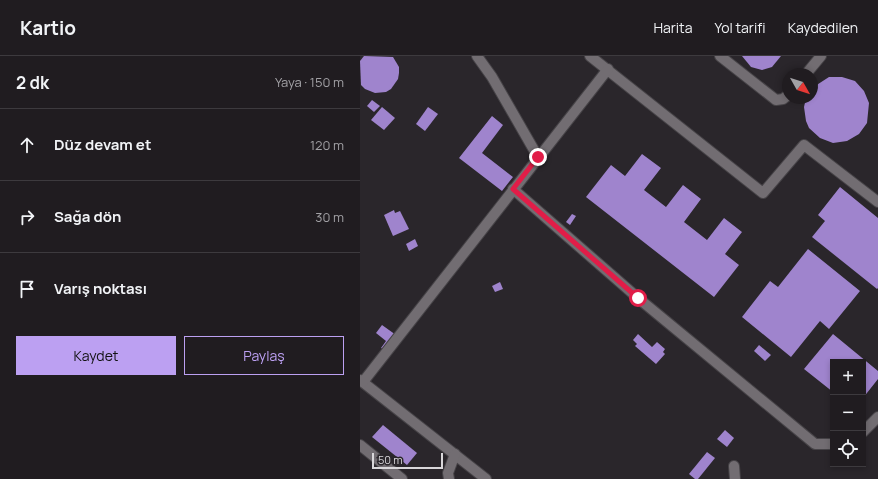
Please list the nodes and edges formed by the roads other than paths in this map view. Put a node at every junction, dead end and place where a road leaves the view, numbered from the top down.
1 (478, 56) edge
2 (590, 56) edge
3 (720, 56) edge
4 (821, 56) edge
5 (811, 68) edge
6 (608, 69) junction
7 (782, 99) edge
8 (538, 157) junction
9 (513, 189) junction
10 (878, 202) edge
11 (361, 381) edge
12 (878, 418) edge
13 (864, 431) edge
14 (830, 444) edge
15 (360, 445) edge
16 (455, 454) junction
17 (734, 466) dead end
18 (402, 479) edge
19 (449, 479) edge
20 (486, 479) edge
21 (735, 479) edge

1 - 8 lane
2 - 6 lane
3 - 7 lane
4 - 5 lane
6 - 8 lane
6 - 10 lane
8 - 9 lane
9 - 11 lane
9 - 14 lane
11 - 16 lane
12 - 13 lane
15 - 18 lane
16 - 19 lane
16 - 20 lane
17 - 21 lane

